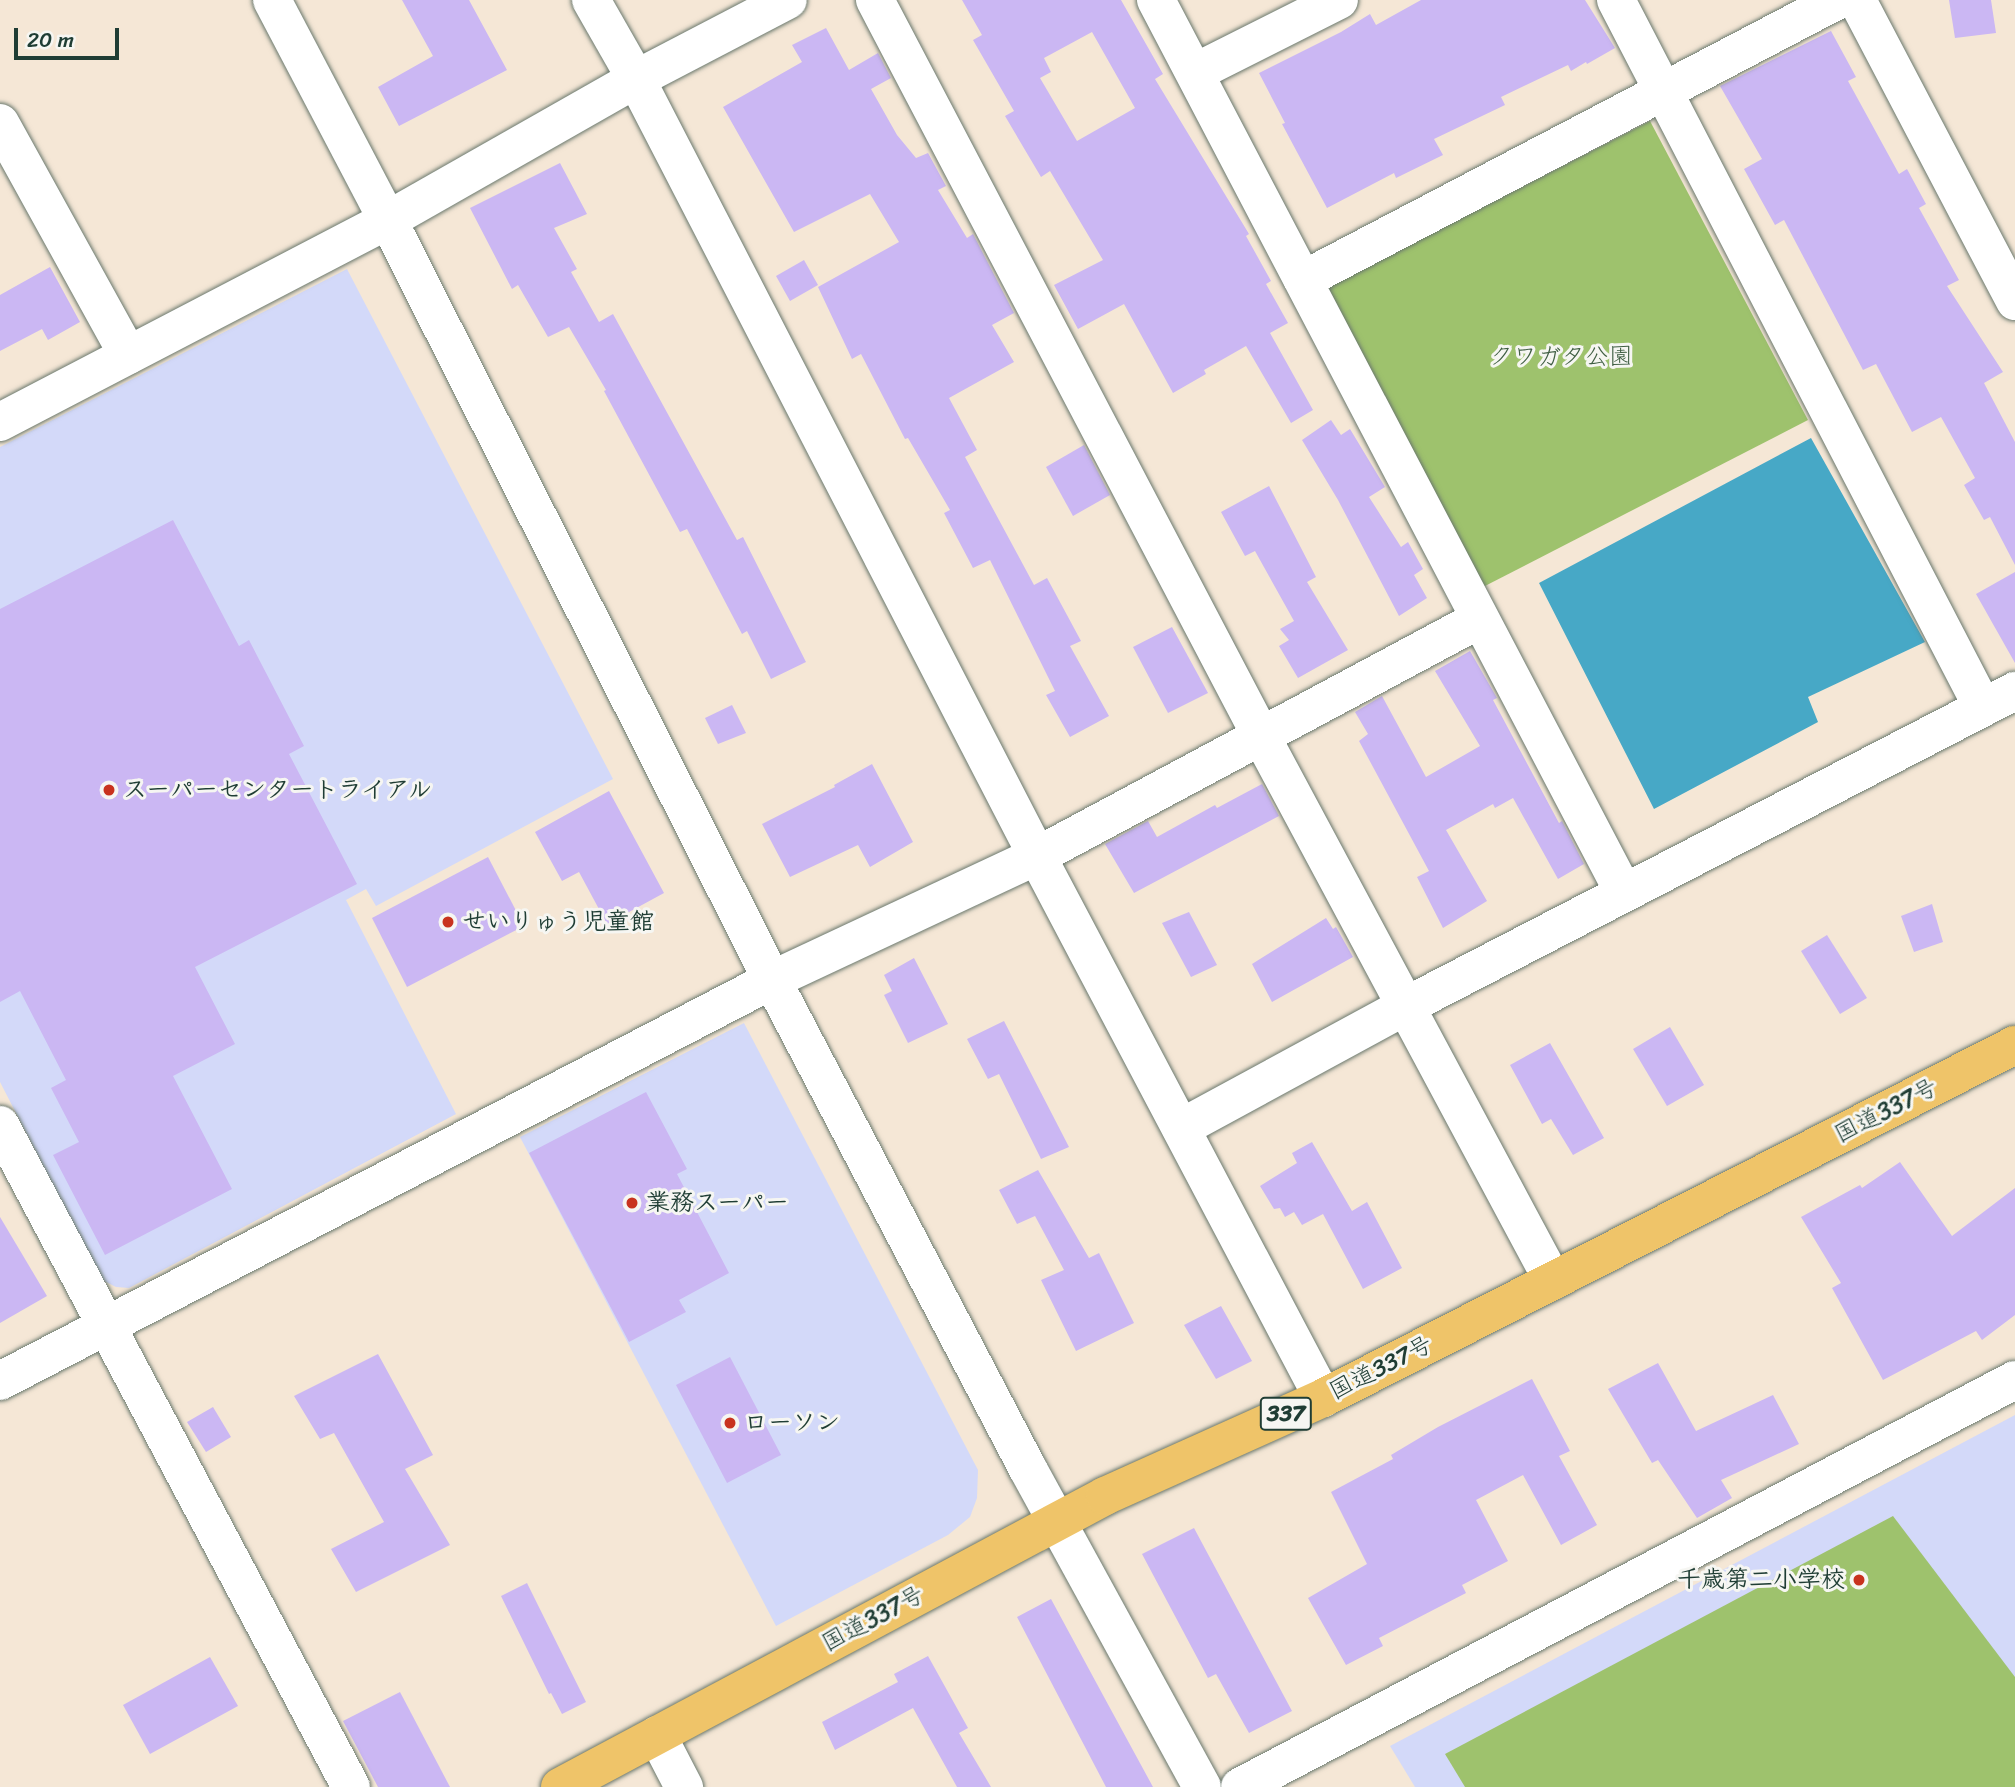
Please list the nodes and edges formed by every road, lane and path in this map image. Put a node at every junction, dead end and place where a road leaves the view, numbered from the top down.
1 (272, 0) edge
2 (591, 0) edge
3 (788, 0) edge
4 (874, 0) edge
5 (1156, 0) edge
6 (1339, 0) edge
7 (1616, 0) edge
8 (1838, 0) edge
9 (1857, 0) edge
10 (1196, 72) junction
11 (636, 79) junction
12 (1664, 93) junction
13 (1, 129) edge
14 (387, 220) junction
15 (1303, 280) junction
16 (2015, 301) edge
17 (128, 355) junction
18 (0, 422) edge
19 (1478, 620) junction
20 (1999, 700) edge
21 (1261, 736) junction
22 (1037, 856) junction
23 (1624, 893) junction
24 (772, 980) junction
25 (1406, 1006) junction
26 (2015, 1045) edge
27 (0, 1125) edge
28 (1181, 1128) junction
29 (1553, 1281) junction
30 (104, 1327) junction
31 (2015, 1380) edge
32 (0, 1381) edge
33 (1323, 1398) junction
34 (1057, 1521) junction
35 (657, 1735) junction
36 (351, 1787) edge
37 (560, 1787) edge
38 (684, 1787) edge
39 (1202, 1787) edge
40 (1240, 1787) edge

1 - 14 street
2 - 11 street
3 - 11 street
4 - 21 street
5 - 10 street
6 - 10 street
7 - 12 street
8 - 12 street
9 - 16 street
10 - 15 street
11 - 14 street
11 - 22 street
12 - 15 street
12 - 20 street
13 - 17 street
14 - 17 street
14 - 24 street
15 - 19 street
17 - 18 street
19 - 21 street
19 - 23 street
20 - 23 street
21 - 22 street
21 - 25 street
22 - 24 street
22 - 28 street
23 - 25 street
24 - 30 street
24 - 34 street
25 - 28 street
25 - 29 street
26 - 29 highway, 国道337号 / 337
27 - 30 street
28 - 33 street
29 - 33 highway, 国道337号 / 337
30 - 32 street
30 - 36 street
31 - 40 street
33 - 34 highway, 国道337号 / 337
34 - 35 highway, 国道337号 / 337
34 - 39 street
35 - 37 highway, 国道337号 / 337
35 - 38 street

